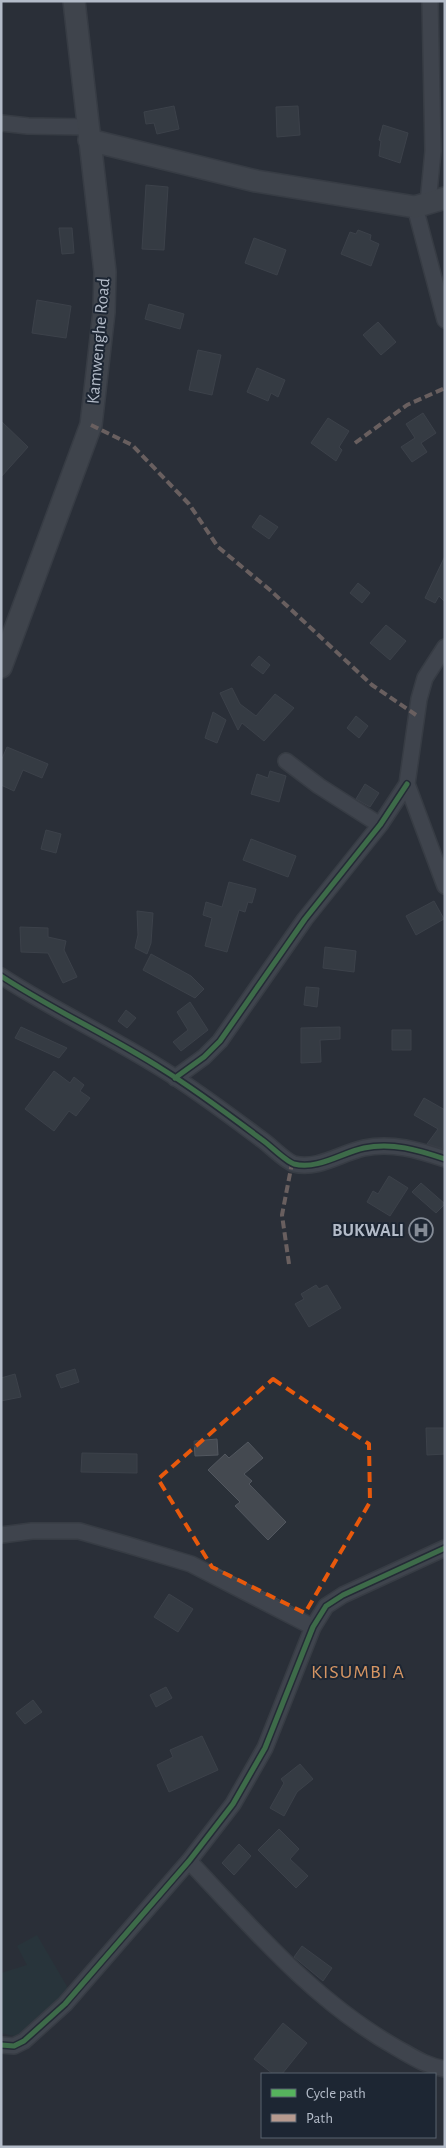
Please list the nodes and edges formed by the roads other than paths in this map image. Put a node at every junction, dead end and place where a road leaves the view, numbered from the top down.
1 (74, 1) edge
2 (430, 1) edge
3 (1, 123) edge
4 (89, 133) junction
5 (429, 203) edge
6 (445, 320) edge
7 (445, 647) edge
8 (2, 660) edge
9 (286, 761) dead end
10 (407, 784) junction
11 (380, 825) junction
12 (445, 886) edge
13 (1, 976) edge
14 (175, 1078) junction
15 (445, 1159) edge
16 (1, 1535) edge
17 (445, 1548) edge
18 (313, 1626) junction
19 (189, 1861) junction
20 (1, 2045) edge
21 (445, 2069) edge

1 - 4 main road, Kamwenghe Road
2 - 5 street
3 - 4 street
4 - 5 main road
4 - 8 main road, Kamwenghe Road
5 - 6 street
7 - 10 street
9 - 11 street
10 - 11 street
10 - 12 street
11 - 14 street
13 - 14 street
14 - 15 street
16 - 18 street
17 - 18 street
18 - 19 street
19 - 20 street
19 - 21 street

